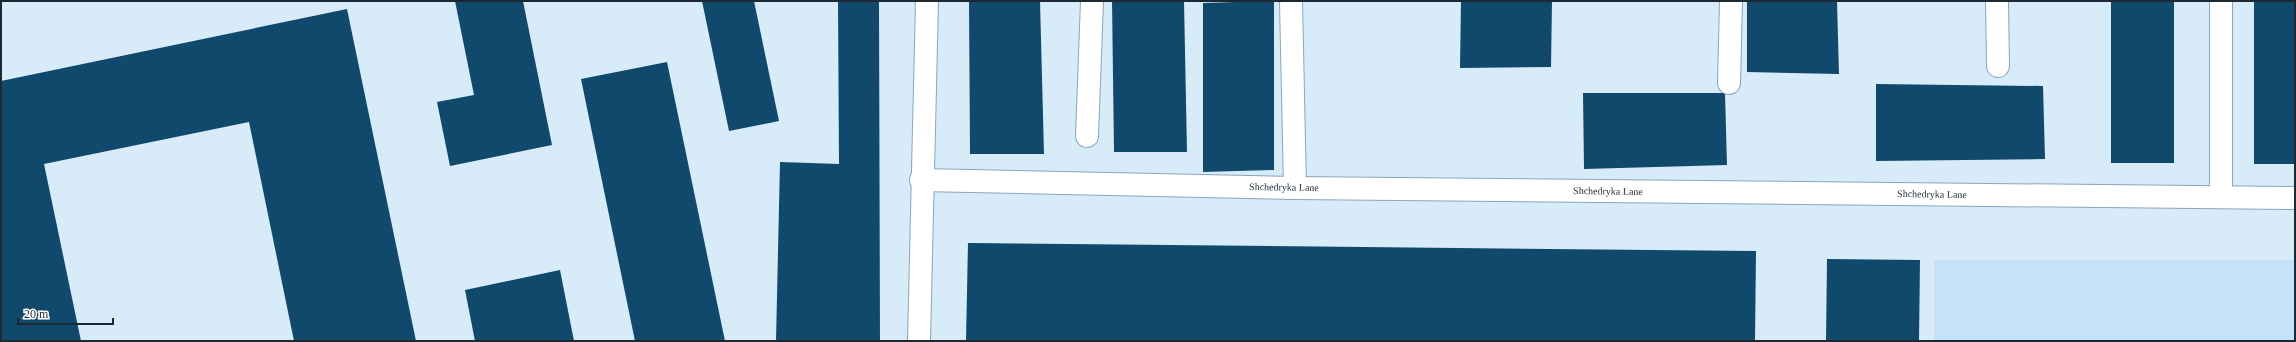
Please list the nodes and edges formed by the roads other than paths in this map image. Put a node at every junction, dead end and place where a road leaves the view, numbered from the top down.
1 (927, 1) edge
2 (1092, 1) edge
3 (1292, 1) edge
4 (1731, 1) edge
5 (1997, 1) edge
6 (2221, 1) edge
7 (1998, 66) dead end
8 (1729, 83) dead end
9 (1087, 136) dead end
10 (921, 180) junction
11 (1295, 188) junction
12 (2221, 197) junction
13 (2295, 198) edge
14 (918, 341) edge

1 - 10 street
2 - 9 street
3 - 11 street
4 - 8 street
5 - 7 street
6 - 12 street
10 - 11 street, Shchedryka Lane
10 - 14 street
11 - 12 street, Shchedryka Lane
12 - 13 street, Shchedryka Lane

